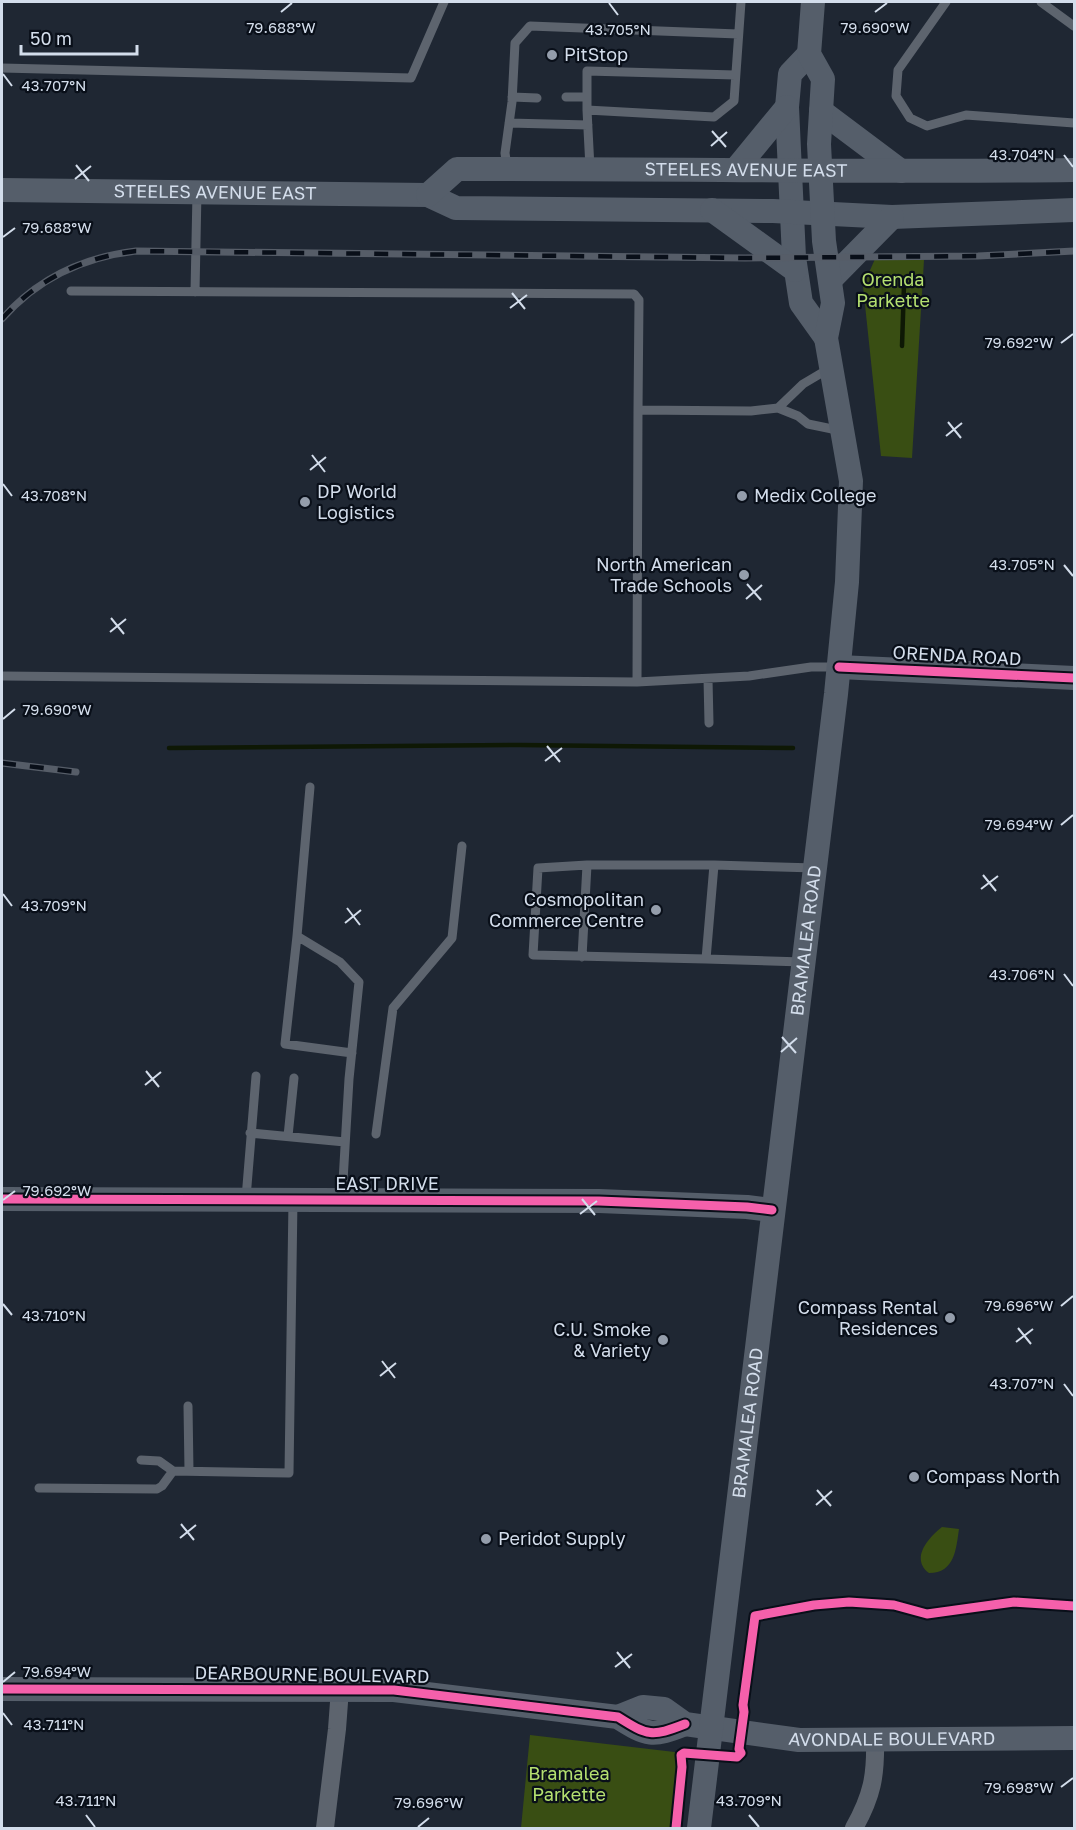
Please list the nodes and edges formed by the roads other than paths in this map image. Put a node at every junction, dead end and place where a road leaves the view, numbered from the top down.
1 (444, 2) edge
2 (741, 2) edge
3 (813, 2) edge
4 (946, 2) edge
5 (1041, 2) edge
6 (1074, 26) edge
7 (738, 34) junction
8 (809, 54) junction
9 (2, 68) edge
10 (735, 75) junction
11 (512, 97) junction
12 (566, 97) dead end
13 (587, 97) junction
14 (537, 98) dead end
15 (787, 107) junction
16 (587, 110) junction
17 (821, 111) junction
18 (509, 123) junction
19 (1074, 123) edge
20 (588, 125) junction
21 (590, 168) junction
22 (507, 169) junction
23 (736, 169) junction
24 (790, 170) junction
25 (1074, 170) edge
26 (820, 171) junction
27 (902, 171) junction
28 (2, 190) edge
29 (196, 192) junction
30 (428, 195) junction
31 (712, 210) junction
32 (1074, 210) edge
33 (792, 212) junction
34 (823, 213) junction
35 (892, 217) junction
36 (795, 270) junction
37 (830, 280) junction
38 (71, 291) dead end
39 (195, 292) junction
40 (826, 338) junction
41 (830, 367) junction
42 (778, 408) junction
43 (638, 410) junction
44 (842, 431) junction
45 (839, 667) junction
46 (2, 676) edge
47 (1074, 678) edge
48 (708, 679) junction
49 (637, 682) junction
50 (709, 723) dead end
51 (310, 786) dead end
52 (462, 846) dead end
53 (587, 865) junction
54 (714, 865) junction
55 (815, 868) junction
56 (297, 936) junction
57 (582, 957) junction
58 (706, 959) junction
59 (804, 962) junction
60 (352, 1053) junction
61 (256, 1076) dead end
62 (294, 1078) dead end
63 (250, 1133) junction
64 (376, 1134) dead end
65 (288, 1136) junction
66 (345, 1142) junction
67 (2, 1199) edge
68 (246, 1200) junction
69 (293, 1200) junction
70 (342, 1200) junction
71 (772, 1210) junction
72 (188, 1406) dead end
73 (141, 1460) dead end
74 (173, 1471) junction
75 (189, 1472) junction
76 (39, 1488) dead end
77 (2, 1689) edge
78 (340, 1689) junction
79 (712, 1728) junction
80 (1074, 1738) edge
81 (875, 1739) junction
82 (325, 1828) edge
83 (699, 1828) edge
84 (854, 1828) edge

1 - 9 lane
2 - 7 lane
3 - 8 main road
4 - 19 lane
5 - 6 lane
7 - 10 lane
7 - 11 lane
8 - 15 main road, BRAMALEA ROAD
8 - 17 main road, BRAMALEA ROAD
10 - 13 lane
10 - 16 lane
11 - 14 lane
11 - 18 lane
12 - 13 lane
13 - 16 lane
15 - 23 main road
15 - 24 main road, BRAMALEA ROAD
16 - 20 lane
17 - 26 main road, BRAMALEA ROAD
17 - 27 main road
18 - 20 lane
18 - 22 lane
20 - 21 lane
21 - 22 main road, STEELES AVENUE EAST
21 - 23 main road, STEELES AVENUE EAST
22 - 30 main road, STEELES AVENUE EAST
23 - 24 main road, STEELES AVENUE EAST
24 - 26 main road, STEELES AVENUE EAST
24 - 33 main road, BRAMALEA ROAD
25 - 27 main road, STEELES AVENUE EAST
26 - 27 main road, STEELES AVENUE EAST
26 - 34 main road, BRAMALEA ROAD
28 - 29 main road, STEELES AVENUE EAST
29 - 30 main road, STEELES AVENUE EAST
29 - 39 lane
30 - 31 main road, STEELES AVENUE EAST
31 - 33 main road, STEELES AVENUE EAST
31 - 36 main road
32 - 35 main road, STEELES AVENUE EAST
33 - 34 main road, STEELES AVENUE EAST
33 - 36 main road, BRAMALEA ROAD
34 - 35 main road, STEELES AVENUE EAST
34 - 37 main road, BRAMALEA ROAD
35 - 37 main road
36 - 40 main road, BRAMALEA ROAD
37 - 40 main road, BRAMALEA ROAD
38 - 39 lane
39 - 43 lane
40 - 41 main road, BRAMALEA ROAD
41 - 42 lane
41 - 44 main road, BRAMALEA ROAD
42 - 43 lane
42 - 44 lane
43 - 49 lane
44 - 45 main road, BRAMALEA ROAD
45 - 47 main road, ORENDA ROAD
45 - 48 lane
45 - 55 main road, BRAMALEA ROAD
46 - 49 lane
48 - 49 lane
48 - 50 lane
51 - 56 lane
52 - 64 lane
53 - 54 lane
53 - 57 lane
53 - 57 lane
54 - 55 lane
54 - 58 lane
55 - 59 main road, BRAMALEA ROAD
56 - 60 lane
56 - 60 lane
57 - 58 lane
58 - 59 lane
59 - 71 main road, BRAMALEA ROAD
60 - 66 lane
61 - 63 lane
62 - 65 lane
63 - 65 lane
63 - 68 lane
65 - 66 lane
66 - 70 lane
67 - 68 main road, EAST DRIVE
68 - 69 main road, EAST DRIVE
69 - 70 main road, EAST DRIVE
69 - 75 lane
70 - 71 main road, EAST DRIVE
71 - 79 main road, BRAMALEA ROAD
72 - 75 lane
73 - 74 lane
74 - 75 lane
74 - 76 lane
77 - 78 main road, DEARBOURNE BOULEVARD
78 - 79 main road, DEARBOURNE BOULEVARD
78 - 82 street
79 - 81 main road, AVONDALE BOULEVARD
79 - 83 main road, BRAMALEA ROAD
80 - 81 main road, AVONDALE BOULEVARD
81 - 84 street

